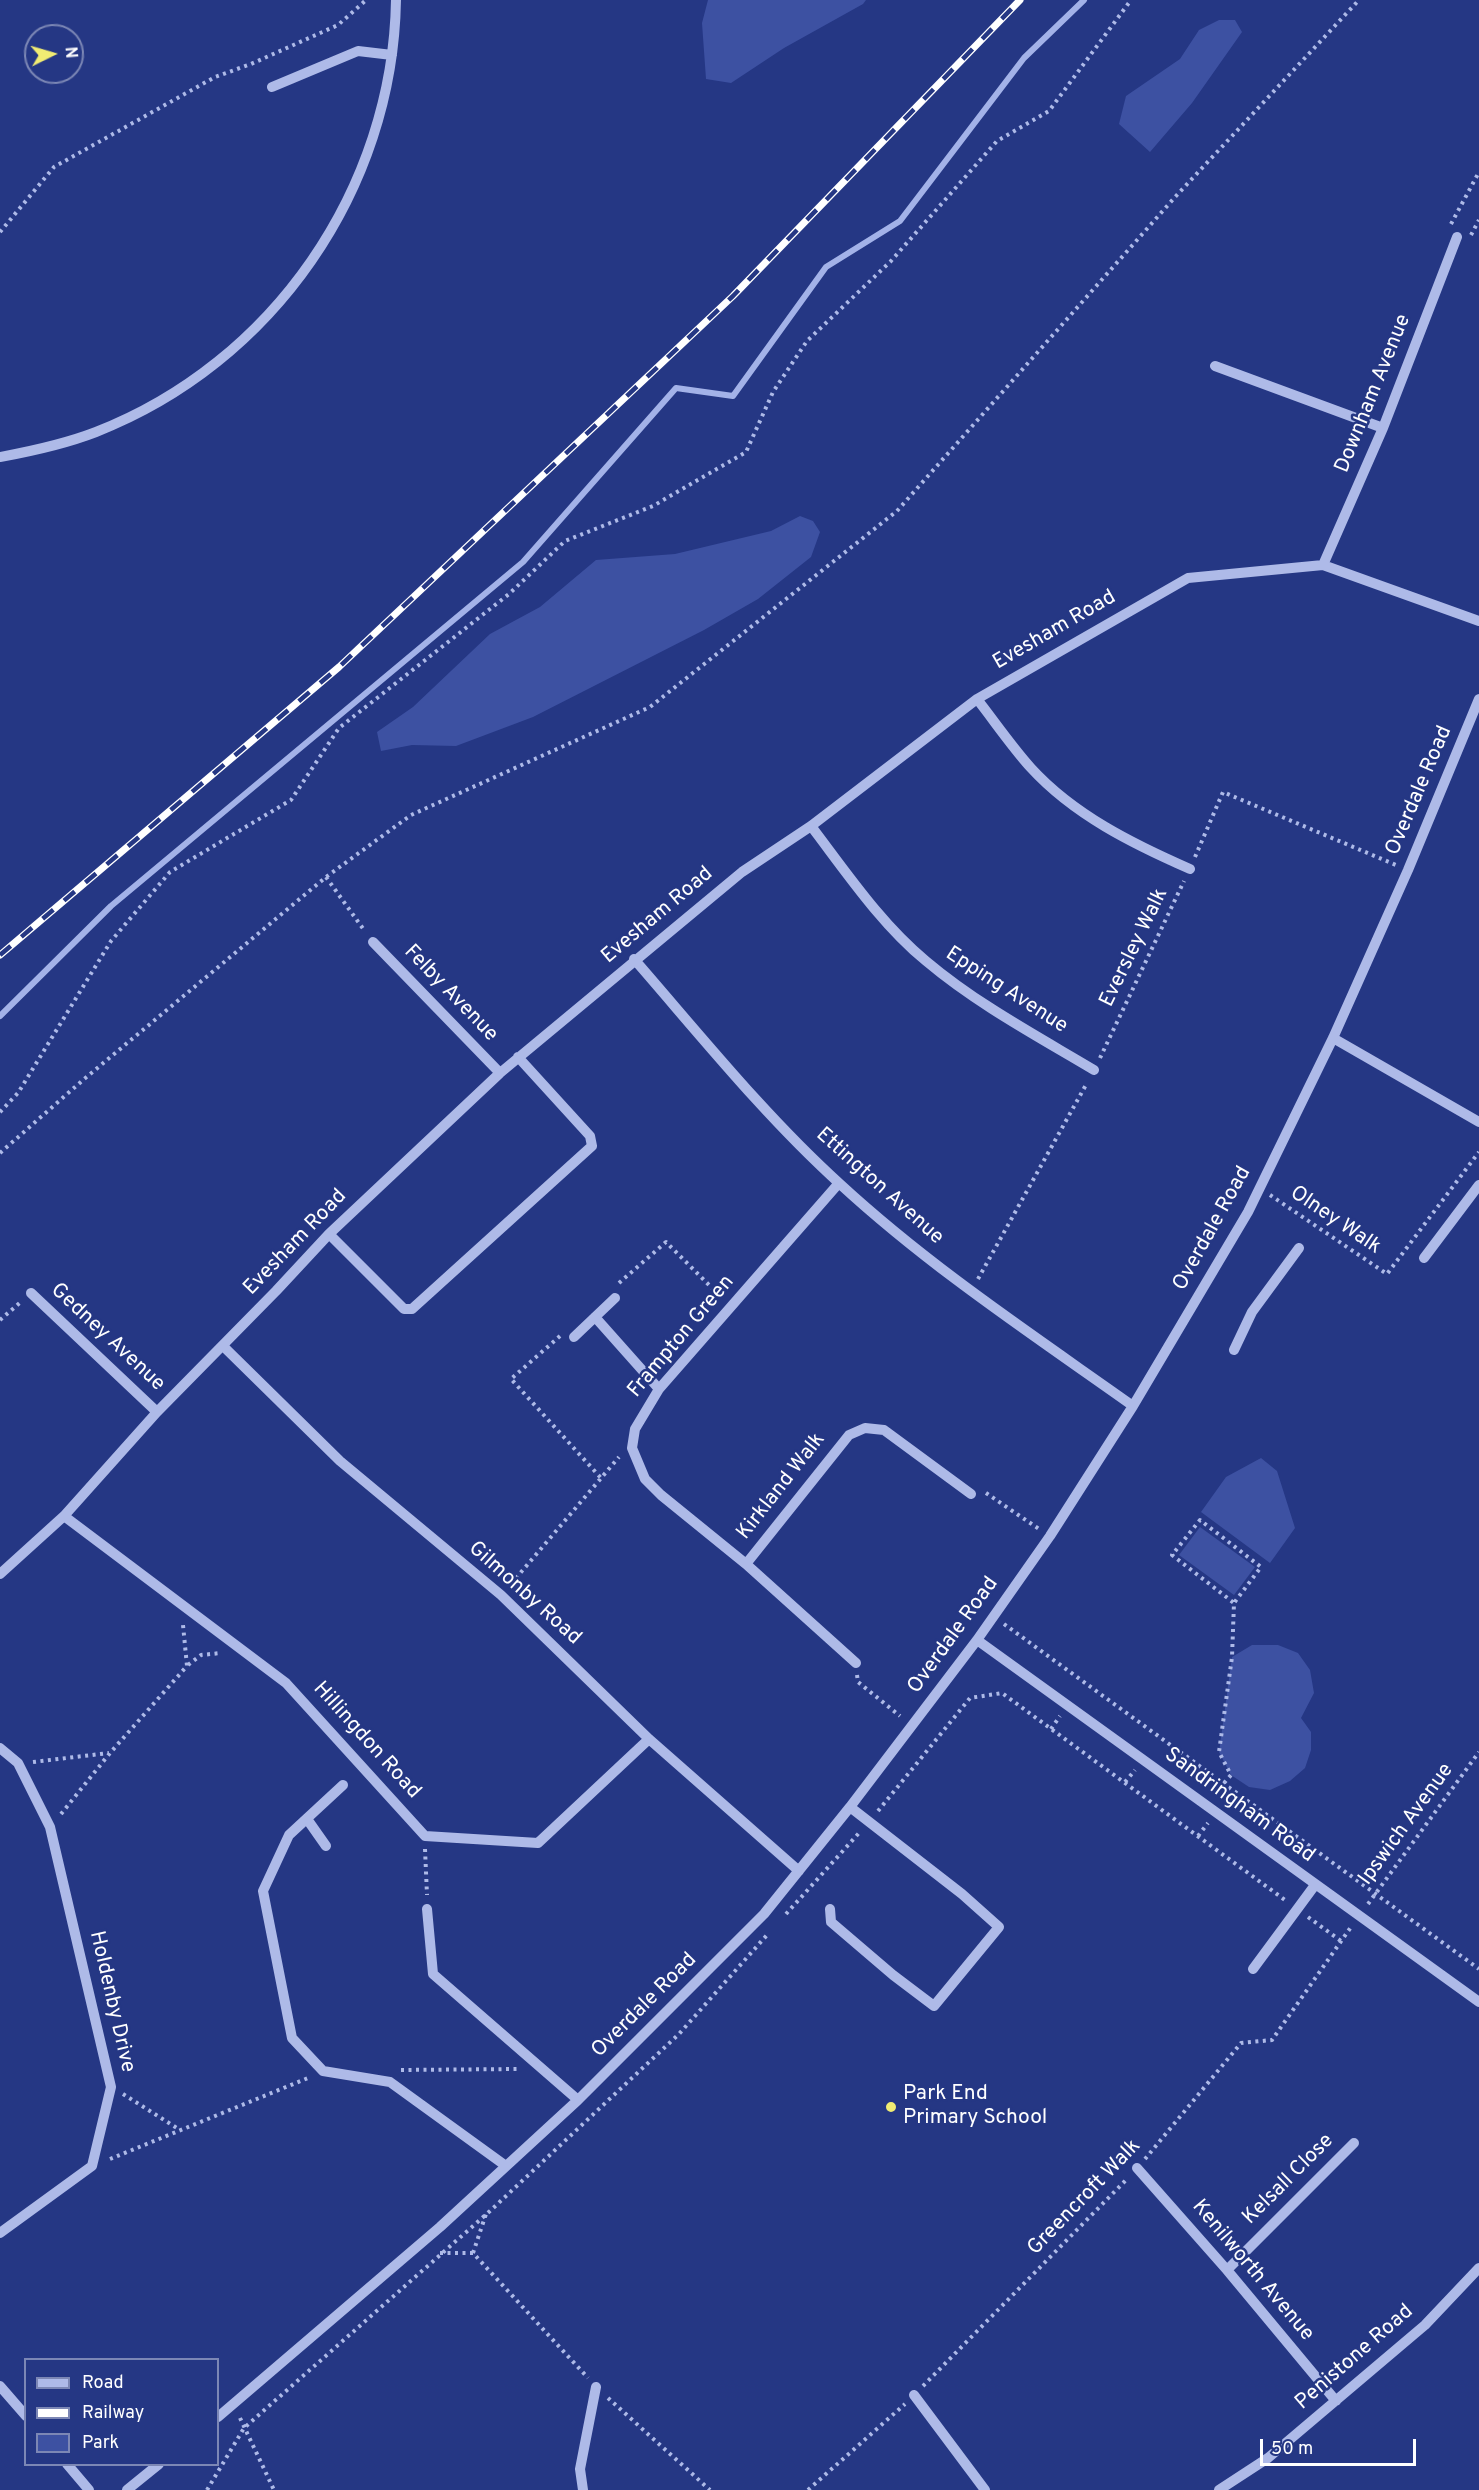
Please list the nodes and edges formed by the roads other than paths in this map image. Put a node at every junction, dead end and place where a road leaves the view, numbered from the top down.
1 (396, 0) edge
2 (392, 55) junction
3 (272, 87) dead end
4 (1457, 237) road end
5 (1215, 366) dead end
6 (1383, 428) junction
7 (0, 457) edge
8 (1323, 565) junction
9 (1479, 621) edge
10 (977, 699) junction
11 (1479, 699) edge
12 (811, 826) junction
13 (1190, 869) road end
14 (373, 942) road end
15 (634, 959) junction
16 (1333, 1038) junction
17 (518, 1057) junction
18 (1094, 1070) road end
19 (500, 1073) junction
20 (1479, 1122) edge
21 (839, 1183) junction
22 (1479, 1185) edge
23 (329, 1234) junction
24 (1299, 1248) dead end
25 (1424, 1258) dead end
26 (31, 1293) road end
27 (615, 1298) dead end
28 (595, 1317) junction
29 (574, 1337) dead end
30 (223, 1346) junction
31 (1233, 1350) dead end
32 (659, 1389) junction
33 (1133, 1406) junction
34 (157, 1412) junction
35 (971, 1494) road end
36 (64, 1516) junction
37 (746, 1564) junction
38 (0, 1574) edge
39 (977, 1640) junction
40 (856, 1663) road end
41 (649, 1739) junction
42 (0, 1748) edge
43 (343, 1785) dead end
44 (850, 1807) junction
45 (307, 1819) junction
46 (326, 1846) dead end
47 (800, 1871) junction
48 (1316, 1885) junction
49 (830, 1909) dead end
50 (427, 1910) road end
51 (1253, 1970) dead end
52 (1479, 2002) edge
53 (578, 2100) junction
54 (1354, 2143) dead end
55 (506, 2166) junction
56 (1137, 2168) road end
57 (0, 2233) edge
58 (1479, 2268) edge
59 (1227, 2270) junction
60 (0, 2386) edge
61 (596, 2387) road end
62 (914, 2395) road end
63 (1336, 2401) junction
64 (24, 2414) edge
65 (219, 2416) edge
66 (69, 2466) edge
67 (157, 2466) edge
68 (89, 2490) edge
69 (127, 2490) edge
70 (583, 2490) edge
71 (985, 2490) edge
72 (1219, 2490) edge

1 - 2 street
2 - 3 street
2 - 7 street
4 - 6 street, Downham Avenue
5 - 6 street
6 - 8 street, Downham Avenue
8 - 9 street, Evesham Road
8 - 10 street, Evesham Road
10 - 12 street, Evesham Road
10 - 13 street
11 - 16 street, Overdale Road
12 - 15 street, Evesham Road
12 - 18 street, Epping Avenue
14 - 19 street, Felby Avenue
15 - 17 street, Evesham Road
15 - 21 street, Ettington Avenue
16 - 20 street
16 - 33 street, Overdale Road
17 - 19 street, Evesham Road
17 - 23 street
19 - 23 street, Evesham Road
21 - 32 street, Frampton Green
21 - 33 street, Ettington Avenue
22 - 25 street
23 - 30 street, Evesham Road
24 - 31 street
26 - 34 street, Gedney Avenue
27 - 28 street
28 - 29 street
28 - 32 street
30 - 34 street, Evesham Road
30 - 41 street, Gilmonby Road
32 - 37 street, Frampton Green
33 - 39 street, Overdale Road
34 - 36 street, Evesham Road
35 - 37 street, Kirkland Walk
36 - 38 street, Evesham Road
36 - 41 street, Hillingdon Road
37 - 40 street, Frampton Green
39 - 44 street, Overdale Road
39 - 48 street, Sandringham Road
41 - 47 street, Gilmonby Road
42 - 57 street, Holdenby Drive
43 - 45 street
44 - 47 street, Overdale Road
44 - 49 street
45 - 46 street
45 - 55 street
47 - 53 street, Overdale Road
48 - 51 street
48 - 52 street, Sandringham Road
50 - 53 street
53 - 55 street, Overdale Road
54 - 59 street, Kelsall Close
55 - 65 street, Overdale Road
56 - 59 street, Kenilworth Avenue
58 - 63 street, Penistone Road
59 - 63 street, Kenilworth Avenue
60 - 64 street
61 - 70 street
62 - 71 street
63 - 72 street, Penistone Road
66 - 68 street
67 - 69 street

